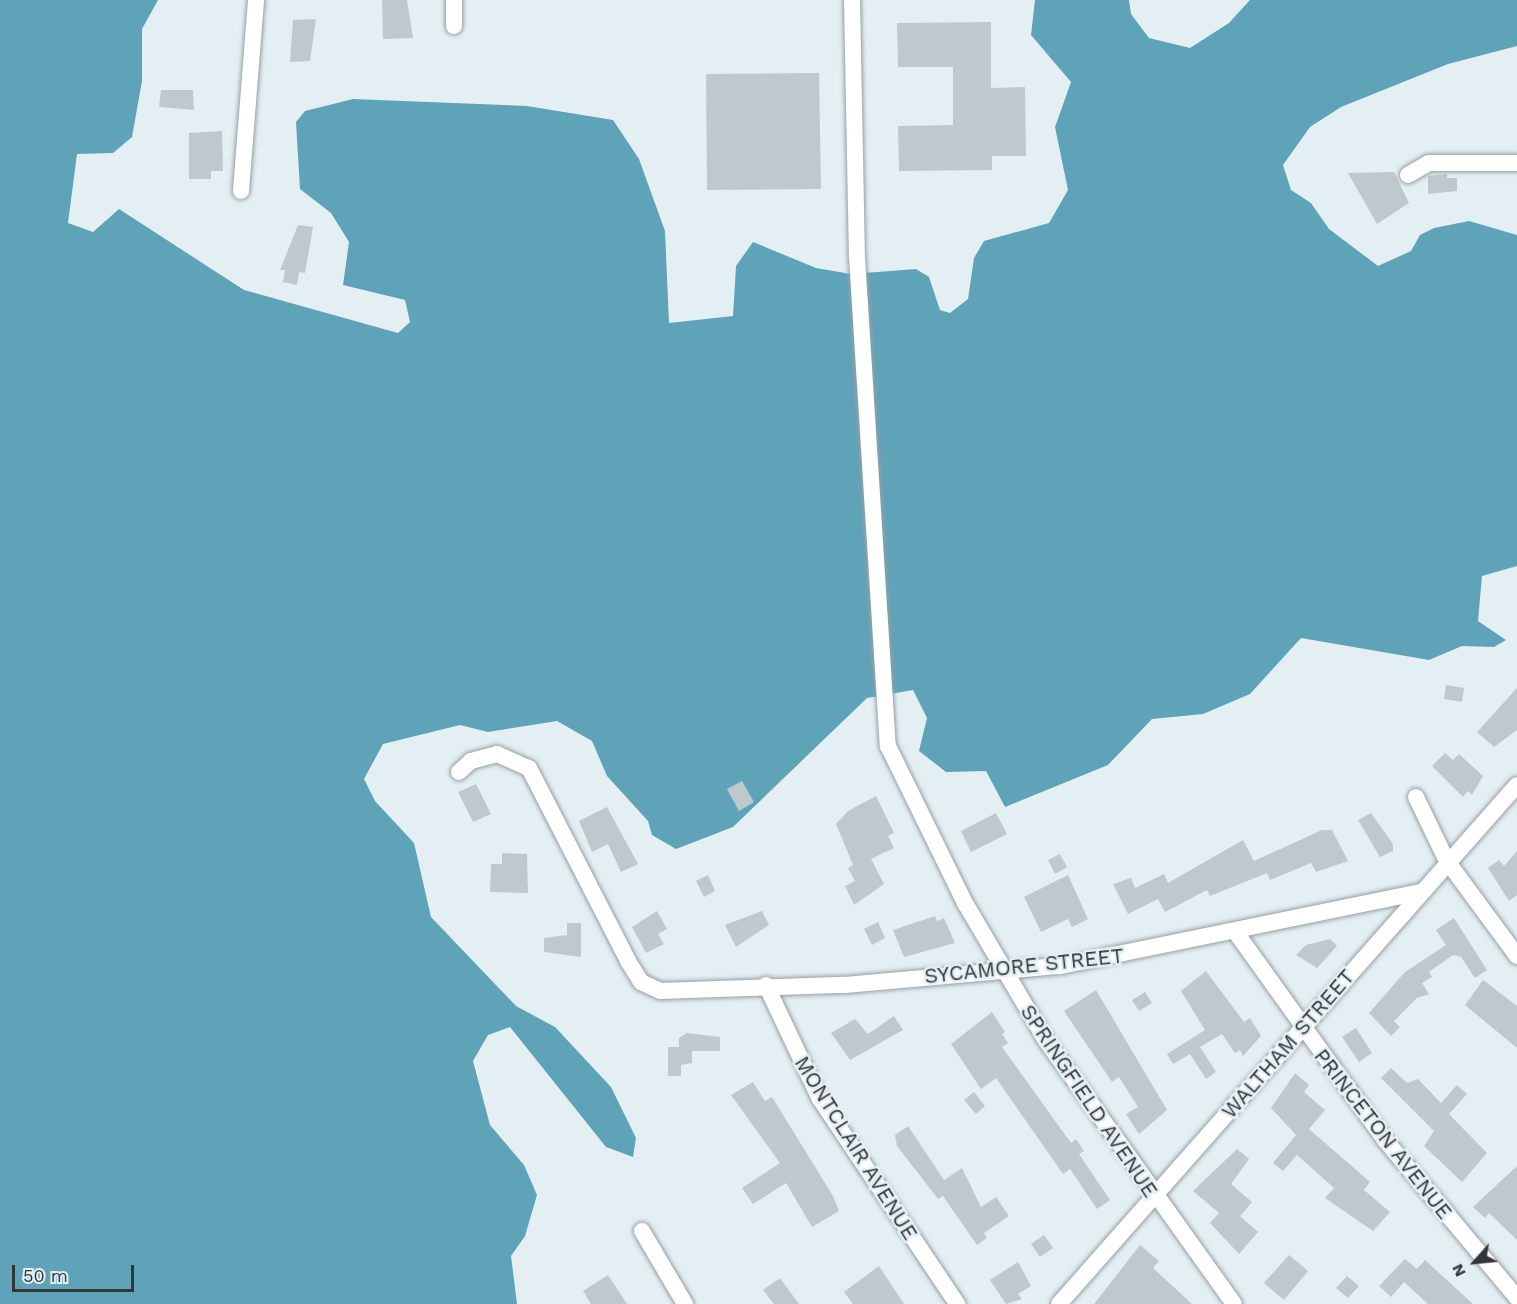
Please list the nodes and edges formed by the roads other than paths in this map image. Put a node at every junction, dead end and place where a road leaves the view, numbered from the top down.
1 (256, 0) edge
2 (454, 0) edge
3 (852, 0) edge
4 (454, 27) dead end
5 (1517, 163) edge
6 (1408, 175) dead end
7 (242, 191) dead end
8 (459, 772) dead end
9 (1517, 785) edge
10 (1416, 797) dead end
11 (1447, 861) junction
12 (1419, 892) junction
13 (1237, 934) junction
14 (1517, 956) edge
15 (1004, 971) junction
16 (766, 985) junction
17 (1302, 1030) junction
18 (1153, 1197) junction
19 (642, 1231) dead end
20 (1517, 1298) edge
21 (685, 1304) edge
22 (957, 1304) edge
23 (1059, 1304) edge
24 (1234, 1304) edge

1 - 7 street
2 - 4 street
3 - 15 street, SPRINGFIELD AVENUE
5 - 6 street
8 - 16 street, SYCAMORE STREET
9 - 11 street, WALTHAM STREET
10 - 11 street
11 - 12 street, WALTHAM STREET
11 - 14 street
12 - 13 street, SYCAMORE STREET
12 - 17 street, WALTHAM STREET
13 - 15 street, SYCAMORE STREET
13 - 17 street, PRINCETON AVENUE
15 - 16 street, SYCAMORE STREET
15 - 18 street, SPRINGFIELD AVENUE
16 - 22 street, MONTCLAIR AVENUE
17 - 18 street, WALTHAM STREET
17 - 20 street, PRINCETON AVENUE
18 - 23 street, WALTHAM STREET
18 - 24 street, SPRINGFIELD AVENUE
19 - 21 street

